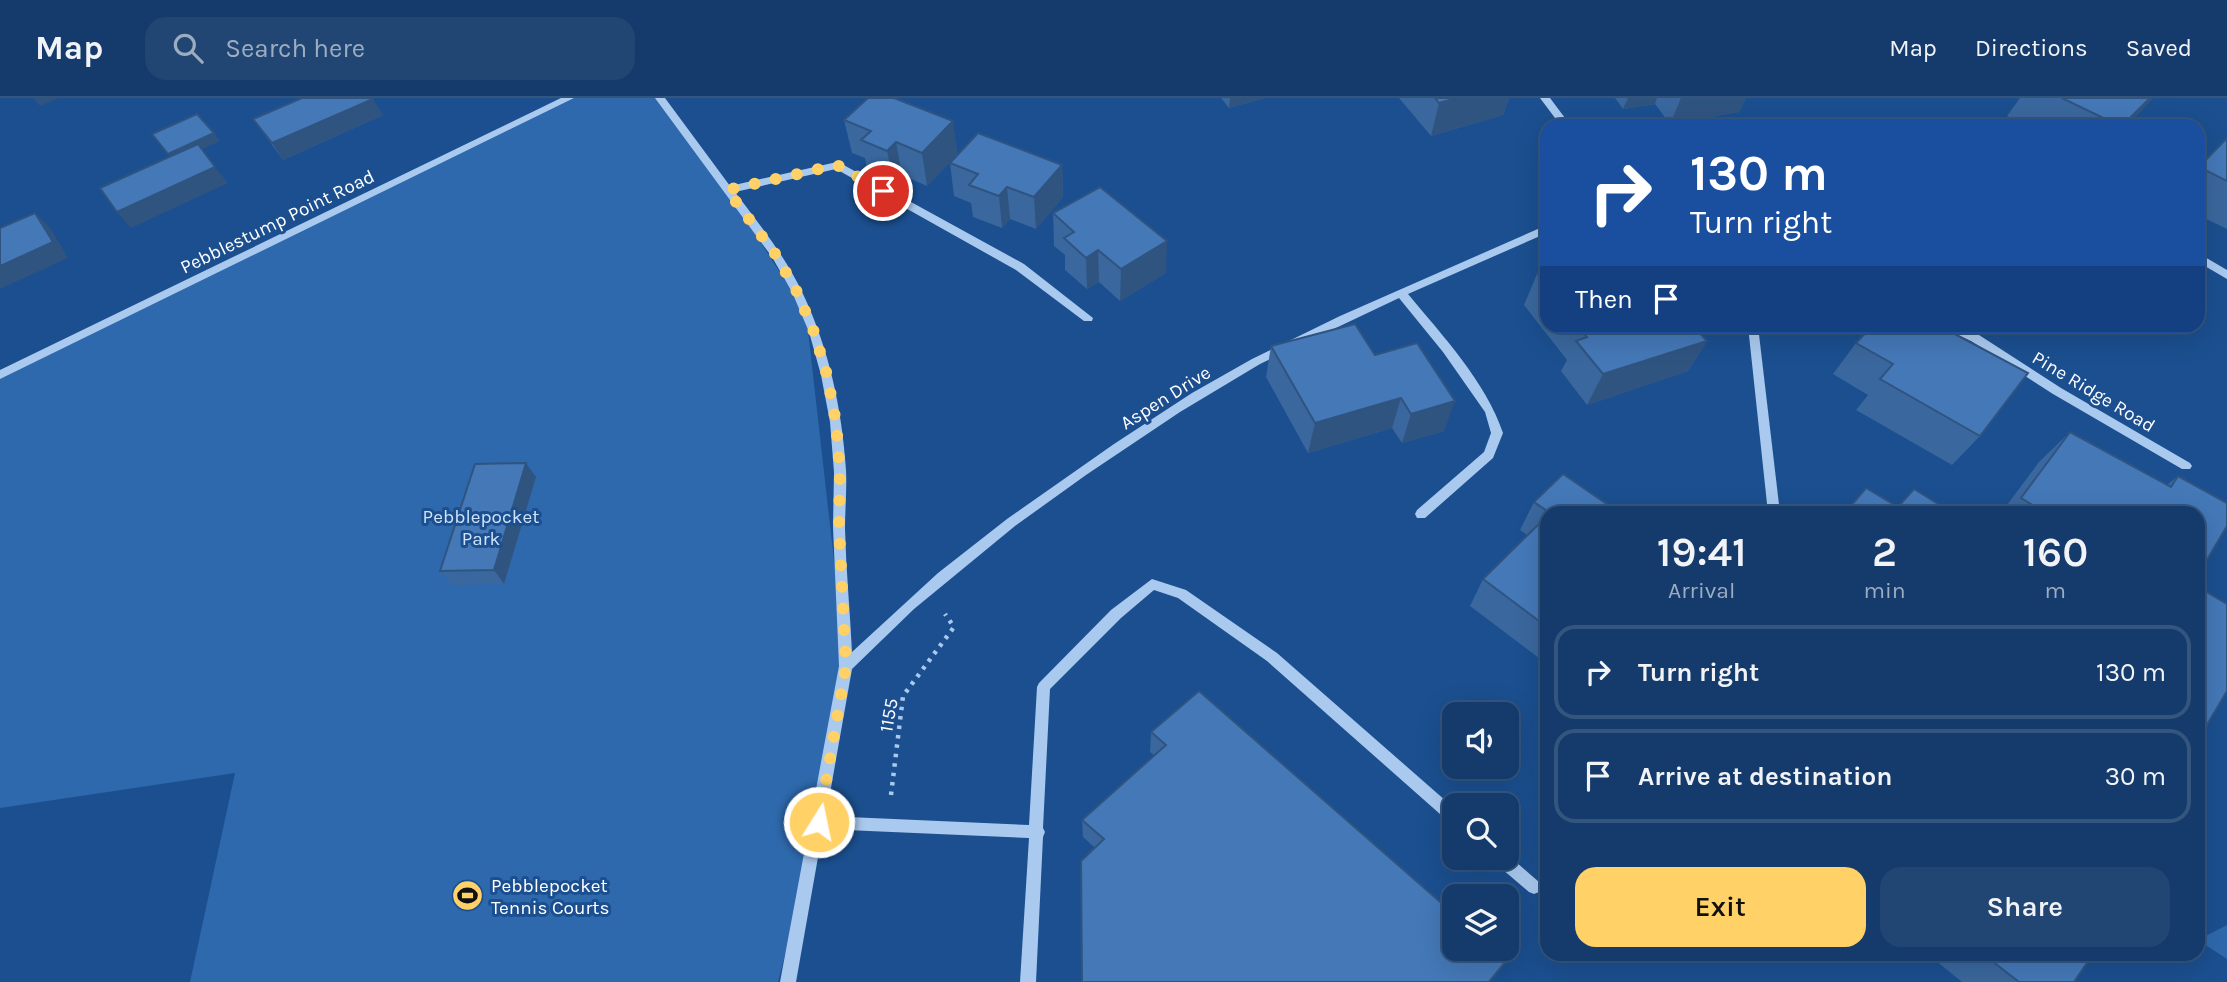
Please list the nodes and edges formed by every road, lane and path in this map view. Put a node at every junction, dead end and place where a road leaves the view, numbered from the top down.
1 (569, 98) edge
2 (660, 98) edge
3 (1545, 98) edge
4 (1561, 119) edge
5 (727, 190) junction
6 (1540, 232) edge
7 (2205, 261) edge
8 (2227, 275) edge
9 (1401, 293) junction
10 (1088, 318) dead end
11 (1754, 333) edge
12 (1964, 333) edge
13 (0, 375) edge
14 (2186, 466) dead end
15 (1773, 506) edge
16 (1421, 514) dead end
17 (929, 590) junction
18 (846, 666) junction
19 (1442, 806) edge
20 (819, 822) junction
21 (887, 825) junction
22 (1038, 832) junction
23 (1514, 870) edge
24 (1534, 887) dead end
25 (788, 982) edge
26 (1028, 982) edge

1 - 13 street, Pebblestump Point Road
2 - 5 street
3 - 4 street
5 - 10 street
5 - 18 street
6 - 9 street, Aspen Drive
7 - 8 street
9 - 16 street
9 - 17 street, Aspen Drive
11 - 15 street
12 - 14 street, Pine Ridge Road
17 - 18 street, Aspen Drive
17 - 21 path, 1155
18 - 20 street
19 - 22 street
20 - 21 lane
20 - 25 street
21 - 22 lane
22 - 26 street
23 - 24 street

